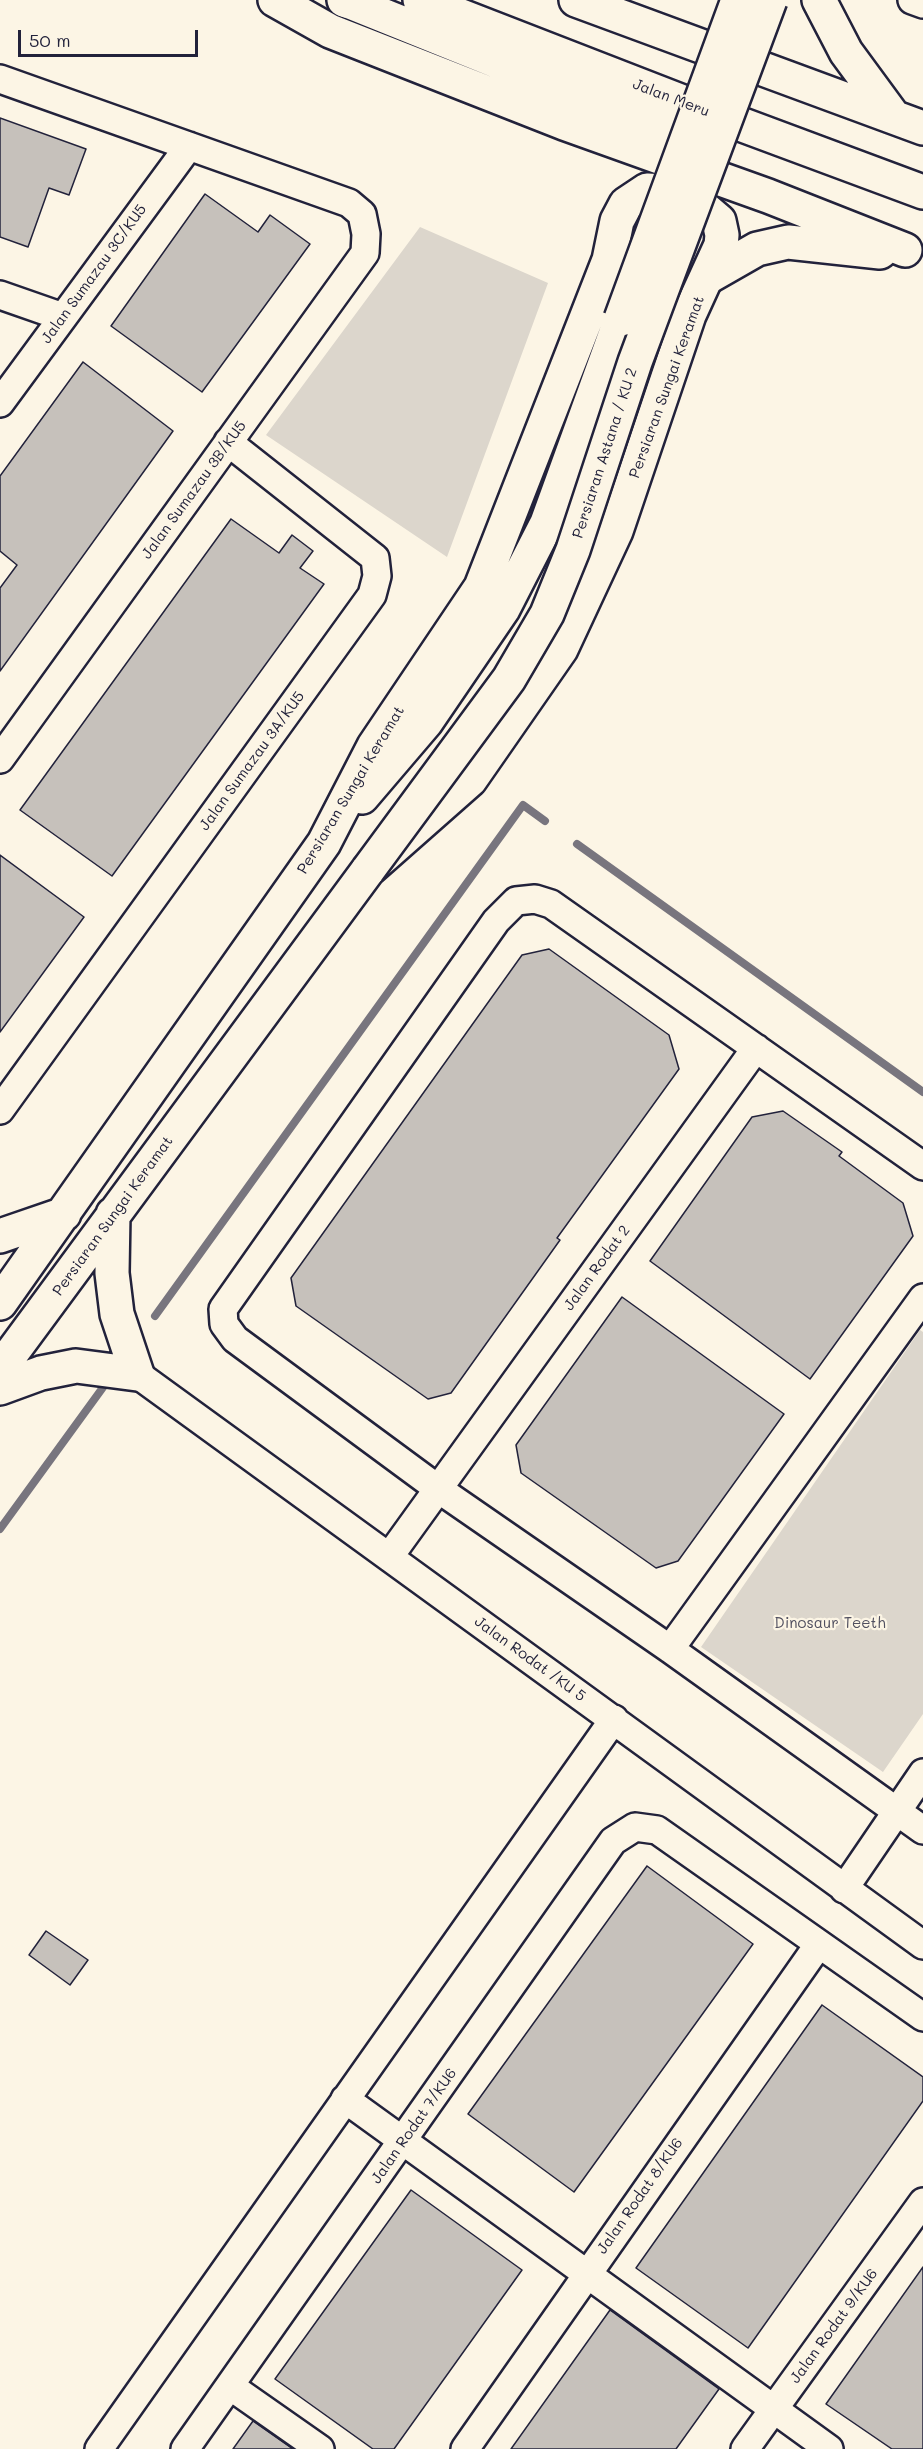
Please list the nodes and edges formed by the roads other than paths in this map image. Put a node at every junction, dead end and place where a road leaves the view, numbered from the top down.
1 (275, 0) edge
2 (345, 0) edge
3 (420, 0) edge
4 (576, 0) edge
5 (738, 0) edge
6 (770, 0) edge
7 (819, 0) edge
8 (912, 0) edge
9 (923, 4) edge
10 (0, 79) edge
11 (893, 116) junction
12 (923, 128) edge
13 (701, 143) junction
14 (189, 146) junction
15 (923, 192) edge
16 (914, 253) edge
17 (708, 277) junction
18 (0, 295) edge
19 (63, 317) junction
20 (0, 403) edge
21 (228, 442) junction
22 (0, 759) edge
23 (326, 839) junction
24 (368, 870) junction
25 (756, 1048) junction
26 (0, 1110) edge
27 (923, 1166) edge
28 (113, 1214) junction
29 (64, 1215) junction
30 (0, 1236) edge
31 (923, 1298) edge
32 (0, 1303) edge
33 (0, 1370) edge
34 (137, 1374) junction
35 (0, 1388) edge
36 (437, 1488) junction
37 (389, 1557) junction
38 (670, 1649) junction
39 (614, 1719) junction
40 (923, 1773) edge
41 (898, 1811) junction
42 (923, 1830) edge
43 (844, 1889) junction
44 (819, 1944) junction
45 (923, 1945) edge
46 (923, 2017) edge
47 (345, 2099) junction
48 (404, 2141) junction
49 (923, 2202) edge
50 (586, 2272) junction
51 (230, 2386) junction
52 (774, 2409) junction
53 (99, 2449) edge
54 (185, 2449) edge
55 (320, 2449) edge
56 (465, 2449) edge
57 (745, 2449) edge
58 (829, 2449) edge

1 - 16 main road
2 - 13 main road, Jalan Meru
3 - 15 main road, Jalan Meru
4 - 11 main road
5 - 13 main road, Persiaran Astana / KU 2, bridge
6 - 13 main road, Persiaran Astana / KU 2, bridge
7 - 11 main road
8 - 9 street
10 - 14 street
11 - 12 main road
13 - 23 main road, Persiaran Astana / KU 2, bridge
13 - 24 main road, Persiaran Astana / KU 2, bridge
14 - 19 street, Jalan Sumazau 3C/KU5
14 - 21 street, Jalan Sumazau 3B/KU5
16 - 17 main road
17 - 23 main road, Persiaran Sungai Keramat
17 - 24 main road, Persiaran Sungai Keramat
18 - 19 street
19 - 20 street, Jalan Sumazau 3C/KU5
21 - 22 street, Jalan Sumazau 3B/KU5
21 - 26 street, Jalan Sumazau 3A/KU5
23 - 29 main road, Persiaran Sungai Keramat
24 - 28 main road, Persiaran Sungai Keramat
25 - 27 street
25 - 36 street, Jalan Rodat 2
25 - 36 street
28 - 33 main road, Persiaran Sungai Keramat
28 - 34 main road
29 - 30 main road
29 - 32 main road, Persiaran Sungai Keramat
31 - 38 street
34 - 35 main road
34 - 37 street, Jalan Rodat /KU 5
36 - 37 street, Jalan Rodat 2
36 - 38 street
37 - 39 street, Jalan Rodat /KU 5
38 - 41 street
39 - 43 street, Jalan Rodat /KU 5
39 - 47 street
40 - 41 street
41 - 42 street
41 - 43 street
43 - 45 street, Jalan Rodat /KU 5
44 - 46 street
44 - 48 street, Jalan Rodat 7/KU6
44 - 50 street, Jalan Rodat 8/KU6
47 - 48 street
47 - 53 street
48 - 50 street
48 - 51 street, Jalan Rodat 7/KU6
49 - 52 street, Jalan Rodat 9/KU6
50 - 52 street
50 - 56 street, Jalan Rodat 8/KU6
51 - 54 street, Jalan Rodat 7/KU6
51 - 55 street
52 - 57 street, Jalan Rodat 9/KU6
52 - 58 street

